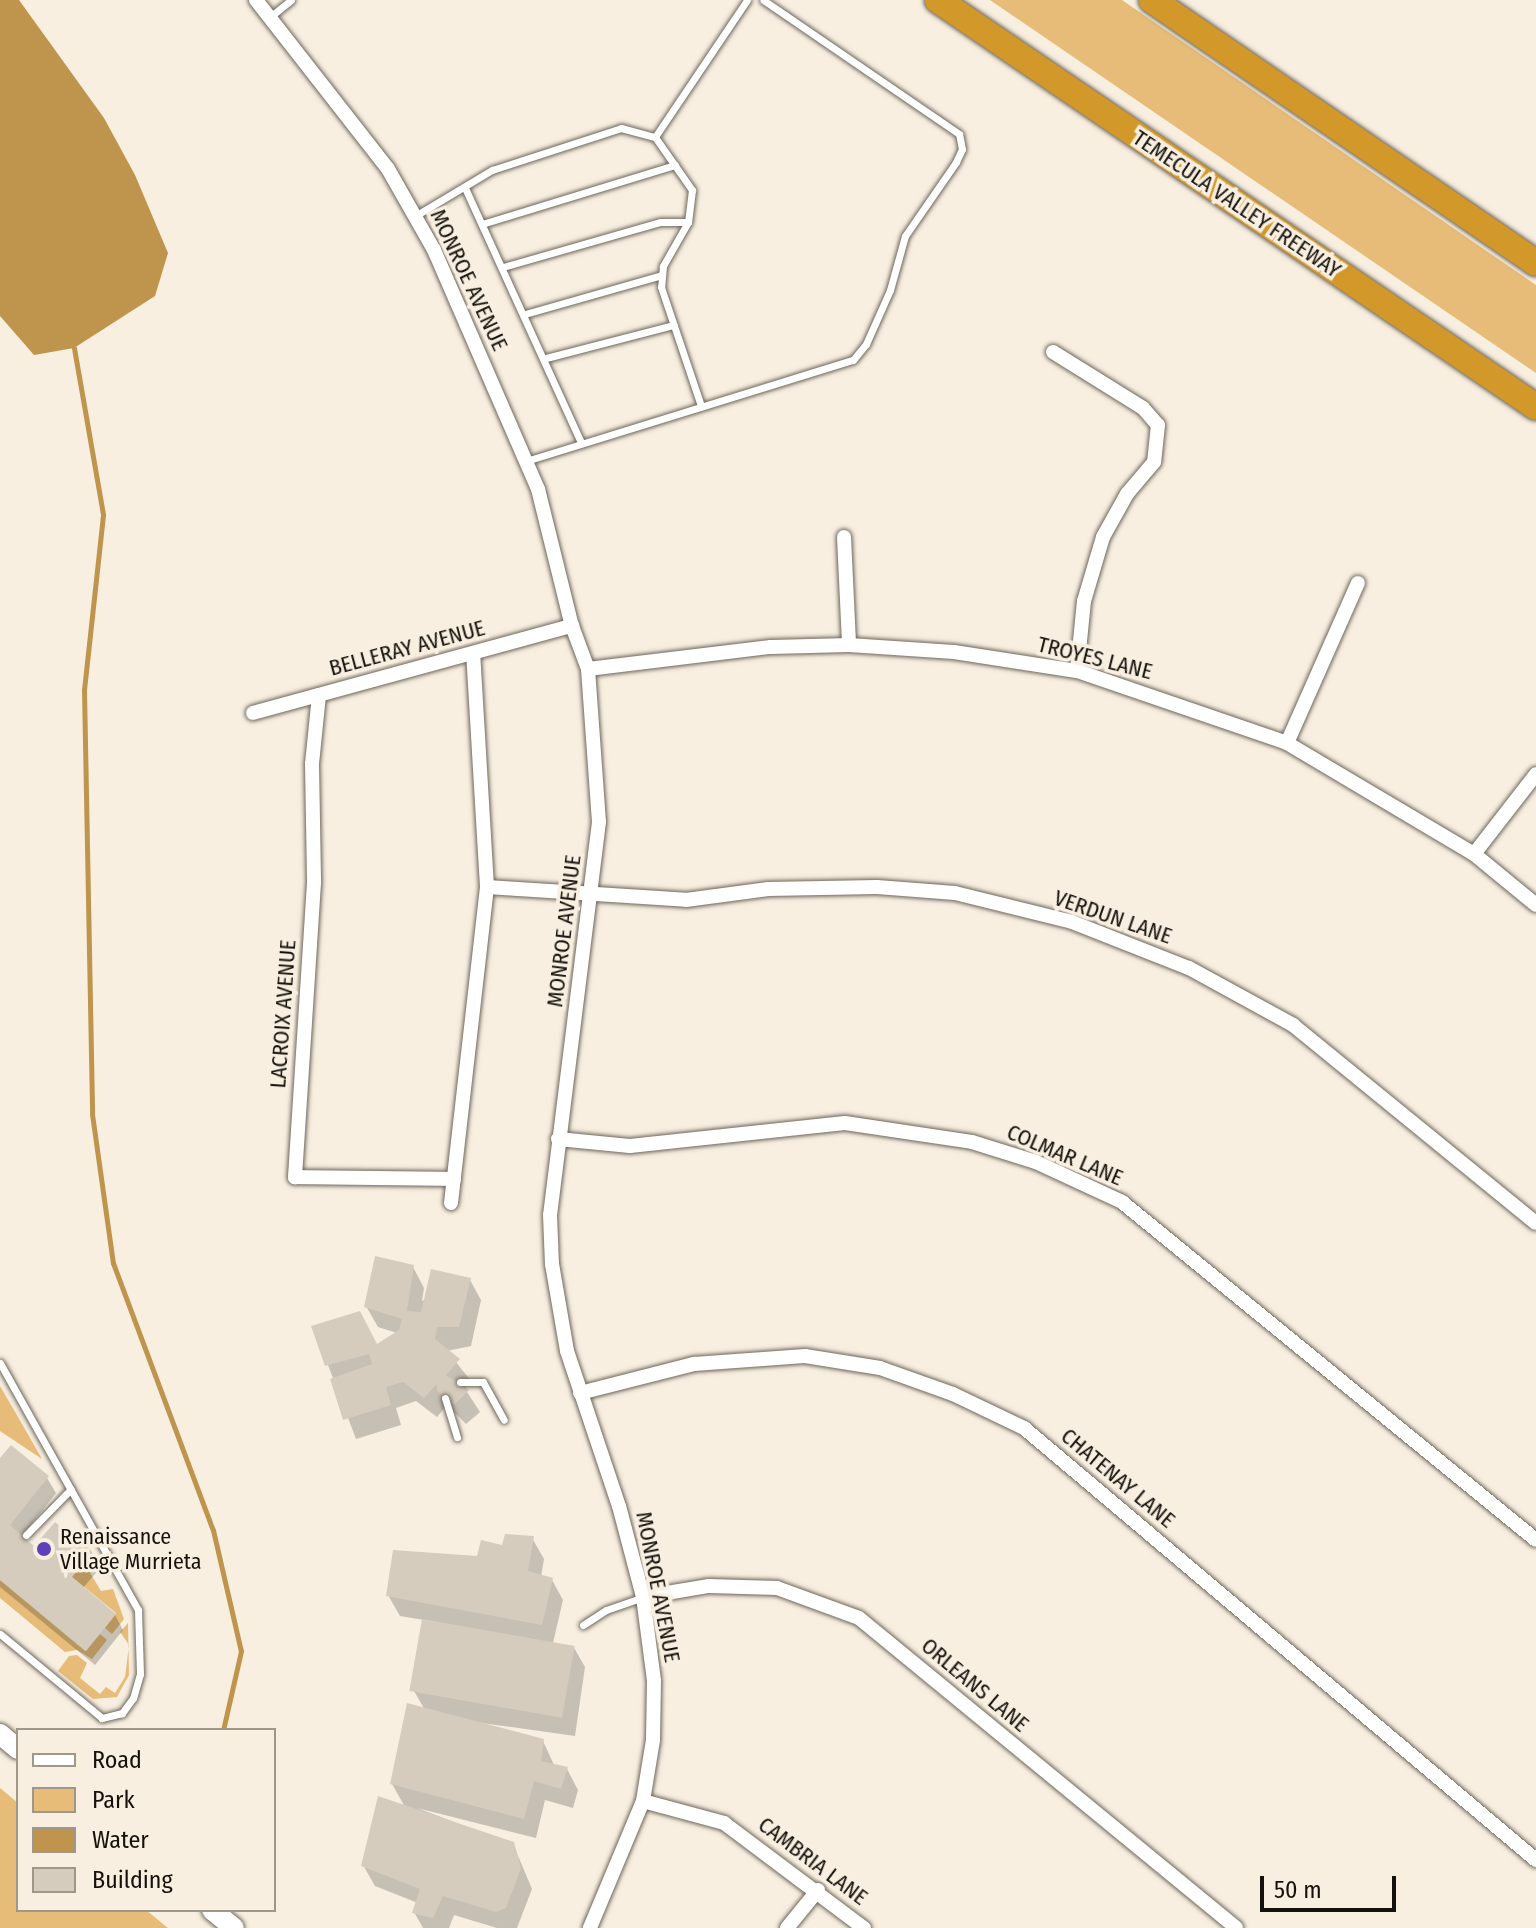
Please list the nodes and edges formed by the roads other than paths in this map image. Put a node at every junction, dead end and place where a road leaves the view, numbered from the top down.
1 (256, 0) edge
2 (291, 0) edge
3 (747, 0) edge
4 (763, 0) edge
5 (938, 0) edge
6 (1152, 0) edge
7 (270, 17) junction
8 (655, 137) junction
9 (675, 165) junction
10 (465, 188) junction
11 (415, 216) junction
12 (688, 222) junction
13 (482, 224) junction
14 (1536, 263) edge
15 (503, 267) junction
16 (662, 275) junction
17 (525, 314) junction
18 (674, 325) junction
19 (1053, 352) dead end
20 (546, 358) junction
21 (701, 406) junction
22 (1536, 407) edge
23 (581, 442) junction
24 (526, 461) junction
25 (844, 537) dead end
26 (1358, 583) dead end
27 (572, 626) junction
28 (849, 645) junction
29 (473, 653) junction
30 (588, 669) junction
31 (1077, 671) junction
32 (319, 695) junction
33 (253, 713) dead end
34 (1287, 743) junction
35 (1536, 774) edge
36 (1474, 854) junction
37 (487, 887) junction
38 (593, 897) junction
39 (1536, 905) edge
40 (558, 1139) junction
41 (454, 1179) junction
42 (451, 1203) dead end
43 (1536, 1223) edge
44 (0, 1363) edge
45 (460, 1382) dead end
46 (580, 1393) junction
47 (445, 1398) dead end
48 (504, 1420) dead end
49 (457, 1437) dead end
50 (71, 1489) junction
51 (26, 1535) dead end
52 (1536, 1540) edge
53 (643, 1597) junction
54 (583, 1625) dead end
55 (0, 1634) edge
56 (0, 1734) edge
57 (16, 1747) edge
58 (643, 1801) junction
59 (1536, 1860) edge
60 (818, 1890) junction
61 (214, 1912) edge
62 (234, 1928) edge
63 (590, 1928) edge
64 (787, 1928) edge
65 (864, 1928) edge
66 (1236, 1928) edge

1 - 7 street, MONROE AVENUE
2 - 7 lane
3 - 8 lane
4 - 21 lane
5 - 22 highway, TEMECULA VALLEY FREEWAY
6 - 14 highway
7 - 11 street, MONROE AVENUE
8 - 9 lane
8 - 10 lane
9 - 12 lane
9 - 13 lane
10 - 11 lane
10 - 13 lane
11 - 24 street, MONROE AVENUE
12 - 15 lane
12 - 16 lane
13 - 15 lane
15 - 17 lane
16 - 17 lane
16 - 18 lane
17 - 20 lane
18 - 20 lane
18 - 21 lane
19 - 31 street
20 - 23 lane
21 - 23 lane
23 - 24 lane
24 - 27 street, MONROE AVENUE
25 - 28 street
26 - 34 street
27 - 29 street, BELLERAY AVENUE
27 - 30 street, MONROE AVENUE
28 - 30 street, TROYES LANE
28 - 31 street, TROYES LANE
29 - 32 street, BELLERAY AVENUE
29 - 37 street
30 - 38 street, MONROE AVENUE
31 - 34 street, TROYES LANE
32 - 33 street, BELLERAY AVENUE
32 - 41 street, LACROIX AVENUE
34 - 36 street, TROYES LANE
35 - 36 street
36 - 39 street, TROYES LANE
37 - 38 street, VERDUN LANE
37 - 41 street
38 - 40 street, MONROE AVENUE
38 - 43 street, VERDUN LANE
40 - 46 street, MONROE AVENUE
40 - 52 street, COLMAR LANE
41 - 42 street
44 - 50 lane
45 - 48 lane
46 - 53 street, MONROE AVENUE
46 - 59 street, CHATENAY LANE
47 - 49 lane
50 - 51 lane
50 - 55 lane
53 - 54 lane
53 - 58 street, MONROE AVENUE
53 - 66 street, ORLEANS LANE
56 - 57 main road
58 - 60 street, CAMBRIA LANE
58 - 63 street, MONROE AVENUE
60 - 64 street
60 - 65 street, CAMBRIA LANE
61 - 62 main road

